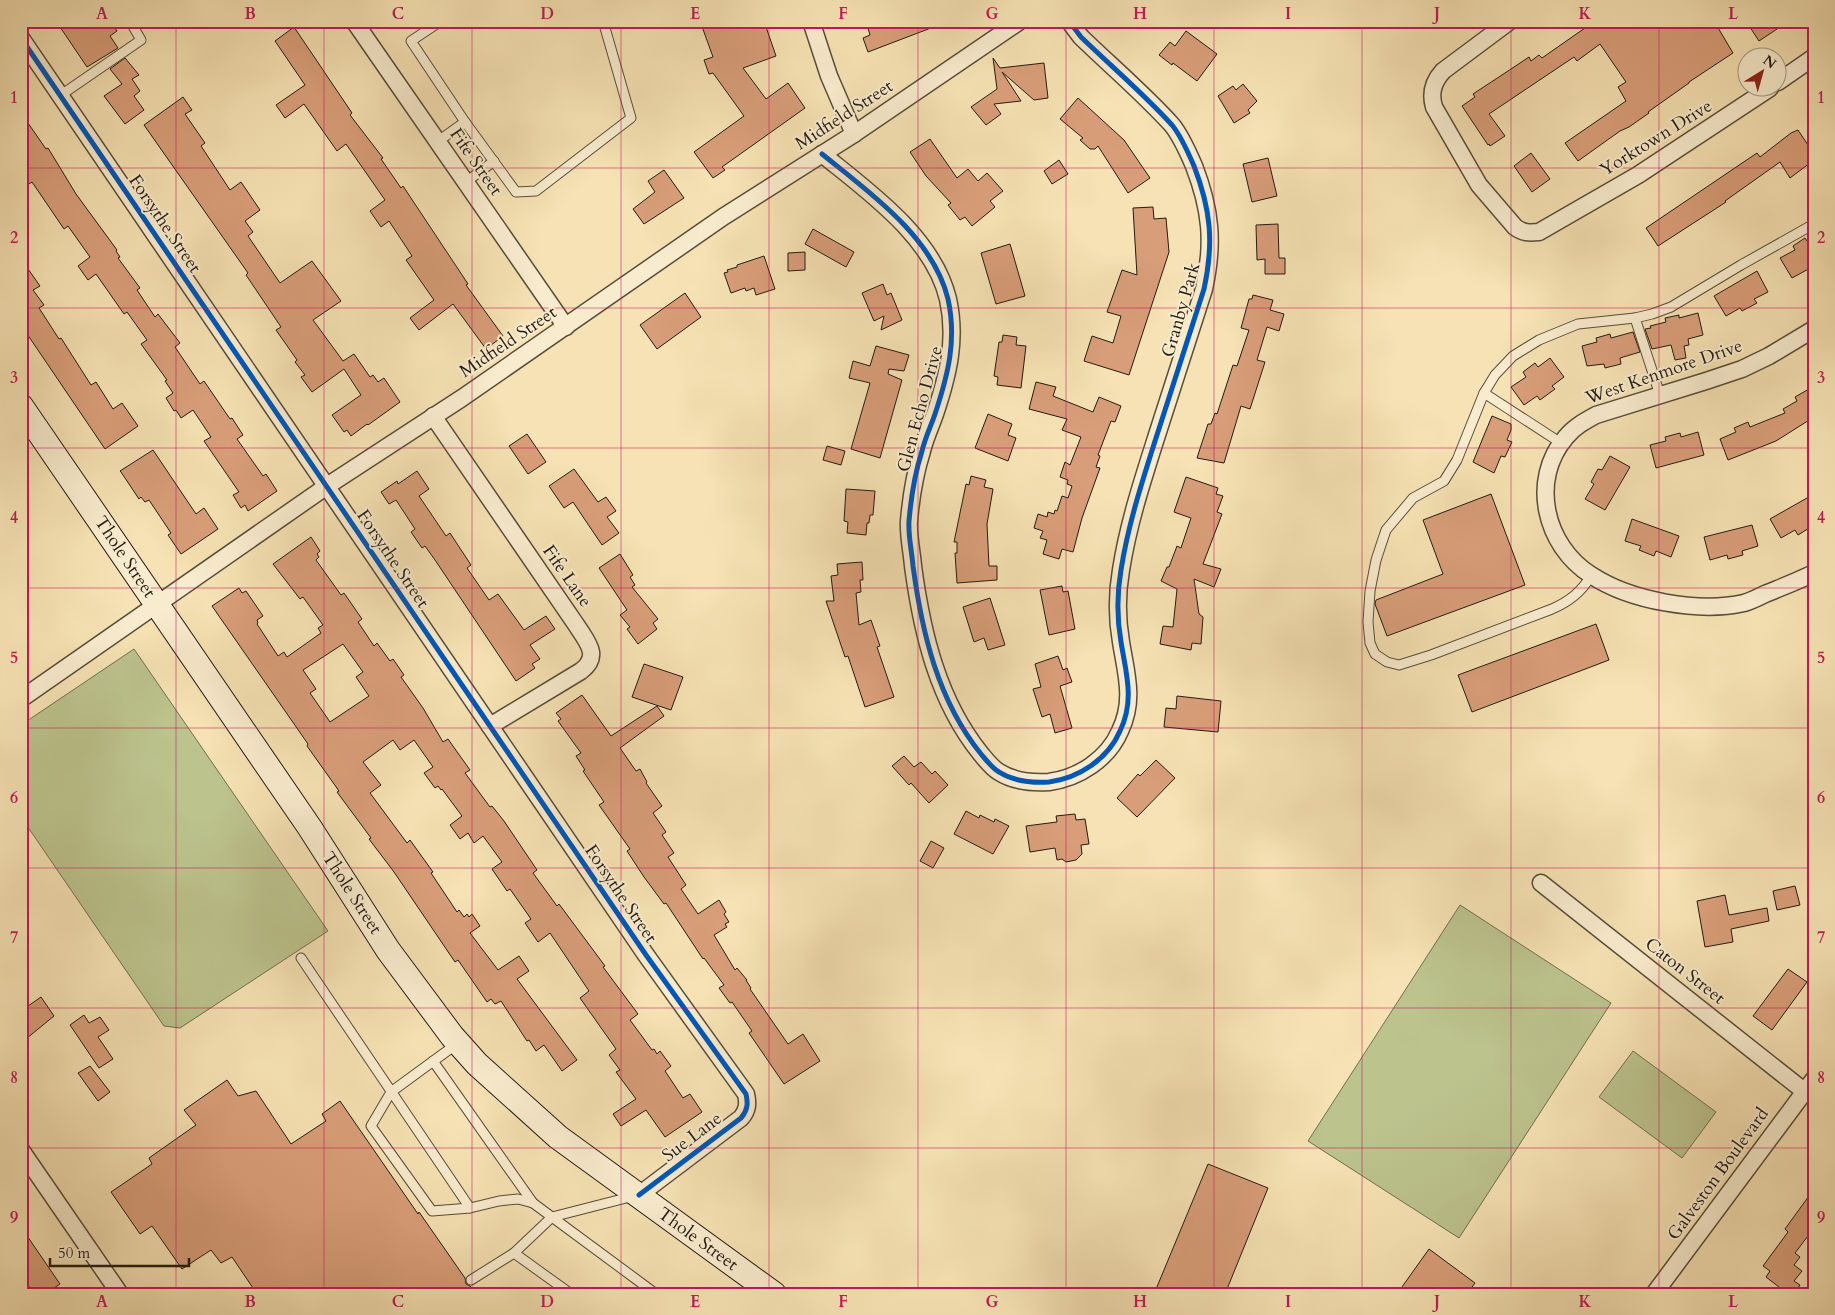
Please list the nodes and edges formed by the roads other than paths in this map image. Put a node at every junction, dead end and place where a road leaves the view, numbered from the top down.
1 (130, 21) edge
2 (354, 21) edge
3 (441, 21) edge
4 (603, 21) edge
5 (811, 21) edge
6 (1020, 21) edge
7 (1069, 21) edge
8 (1510, 21) edge
9 (22, 41) edge
10 (1814, 57) edge
11 (1788, 75) edge
12 (61, 95) junction
13 (1755, 98) edge
14 (464, 122) junction
15 (854, 134) junction
16 (437, 142) junction
17 (822, 154) junction
18 (494, 161) junction
19 (466, 182) junction
20 (1814, 224) edge
21 (1635, 318) junction
22 (566, 326) junction
23 (1814, 329) edge
24 (1173, 386) joint
25 (1484, 393) junction
26 (1660, 395) junction
27 (21, 406) edge
28 (433, 416) junction
29 (1561, 443) junction
30 (327, 486) junction
31 (1814, 573) edge
32 (1592, 576) junction
33 (157, 605) junction
34 (21, 699) edge
35 (490, 726) junction
36 (1541, 883) dead end
37 (301, 958) dead end
38 (458, 1043) junction
39 (433, 1061) junction
40 (1809, 1085) edge
41 (391, 1092) junction
42 (746, 1094) joint
43 (21, 1150) edge
44 (639, 1195) junction
45 (533, 1203) junction
46 (470, 1208) junction
47 (552, 1217) junction
48 (514, 1253) junction
49 (471, 1280) dead end
50 (652, 1291) dead end
51 (120, 1294) edge
52 (571, 1294) edge
53 (774, 1294) edge
54 (1654, 1294) edge

1 - 12 lane
2 - 16 street, Fife Street
3 - 14 lane
4 - 18 lane
5 - 15 street
6 - 15 street, Midfield Street
7 - 24 street, Granby Park
8 - 13 street, Yorktown Drive
9 - 12 street, Forsythe Street
10 - 11 street
12 - 30 street, Forsythe Street
14 - 16 lane
14 - 18 lane
15 - 17 street, Midfield Street
16 - 19 street, Fife Street
17 - 22 street, Midfield Street
17 - 24 street, Glen Echo Drive
18 - 19 lane
19 - 22 street, Fife Street
20 - 21 lane
21 - 25 lane
21 - 26 lane
22 - 28 street, Midfield Street
23 - 26 street, West Kenmore Drive
25 - 29 lane
25 - 32 lane
26 - 29 street, West Kenmore Drive
27 - 33 street, Thole Street
28 - 30 street, Midfield Street
28 - 35 street, Fife Lane
29 - 32 street, West Kenmore Drive
30 - 33 street, Midfield Street
30 - 35 street, Forsythe Street
31 - 32 street, West Kenmore Drive
33 - 34 street, Midfield Street
33 - 38 street, Thole Street
35 - 42 street, Forsythe Street
36 - 40 street, Caton Street
37 - 41 lane
38 - 39 lane
38 - 44 street, Thole Street
39 - 41 lane
39 - 45 lane
40 - 54 street, Galveston Boulevard
41 - 46 lane
41 - 46 lane
42 - 44 street, Sue Lane
43 - 51 street
44 - 47 lane
44 - 53 street, Thole Street
45 - 46 lane
45 - 47 lane
47 - 48 lane
47 - 50 lane
48 - 49 lane
48 - 52 lane

